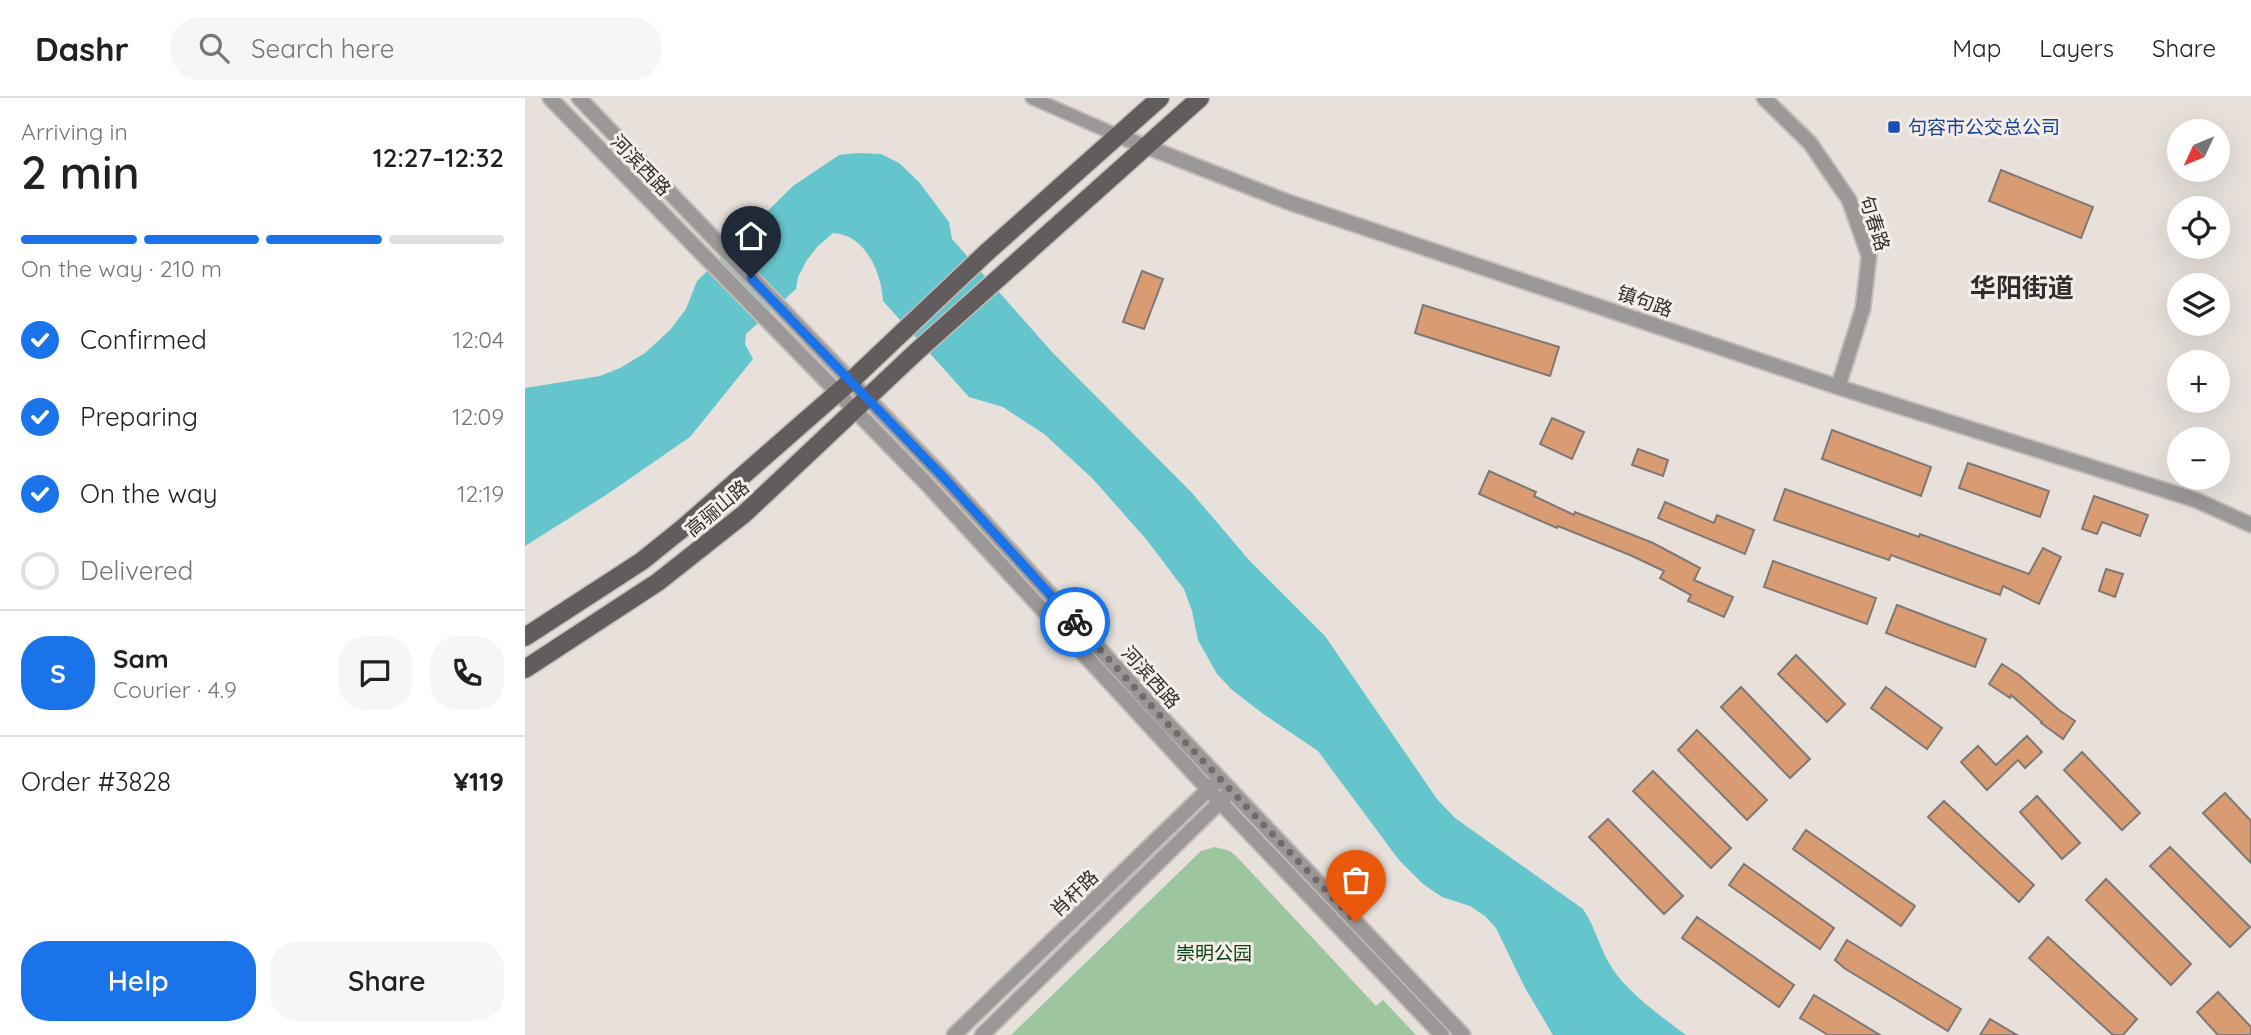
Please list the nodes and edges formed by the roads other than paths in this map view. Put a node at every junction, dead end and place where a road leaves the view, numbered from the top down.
1 (550, 98) edge
2 (579, 98) edge
3 (1032, 98) edge
4 (1160, 98) edge
5 (1200, 98) edge
6 (1764, 98) edge
7 (1119, 136) junction
8 (1146, 147) junction
9 (852, 380) junction
10 (1838, 387) junction
11 (837, 392) junction
12 (868, 398) junction
13 (855, 411) junction
14 (2251, 525) edge
15 (525, 637) edge
16 (525, 669) edge
17 (1220, 778) junction
18 (1208, 789) junction
19 (1232, 791) junction
20 (1220, 802) junction
21 (954, 1035) edge
22 (982, 1035) edge
23 (1442, 1035) edge
24 (1463, 1035) edge

1 - 11 street, 河滨西路
2 - 9 street, 河滨西路
3 - 7 street, 镇句路
4 - 7 main road
5 - 8 main road
6 - 10 street, 句春路
7 - 8 street, 镇句路
7 - 9 main road, 高骊山路
8 - 10 street, 镇句路
8 - 12 main road, 高骊山路
9 - 11 main road, 高骊山路
9 - 12 street, 河滨西路
10 - 14 street, 镇句路
11 - 13 street, 河滨西路
11 - 15 main road, 高骊山路
12 - 13 main road, 高骊山路
12 - 17 street, 河滨西路
13 - 16 main road, 高骊山路
13 - 18 street, 河滨西路
17 - 18 street, 肖杆路
17 - 19 street, 河滨西路
18 - 20 street, 河滨西路
18 - 21 street, 肖杆路
19 - 20 street, 肖杆路
19 - 24 street, 河滨西路
20 - 22 street, 肖杆路
20 - 23 street, 河滨西路

